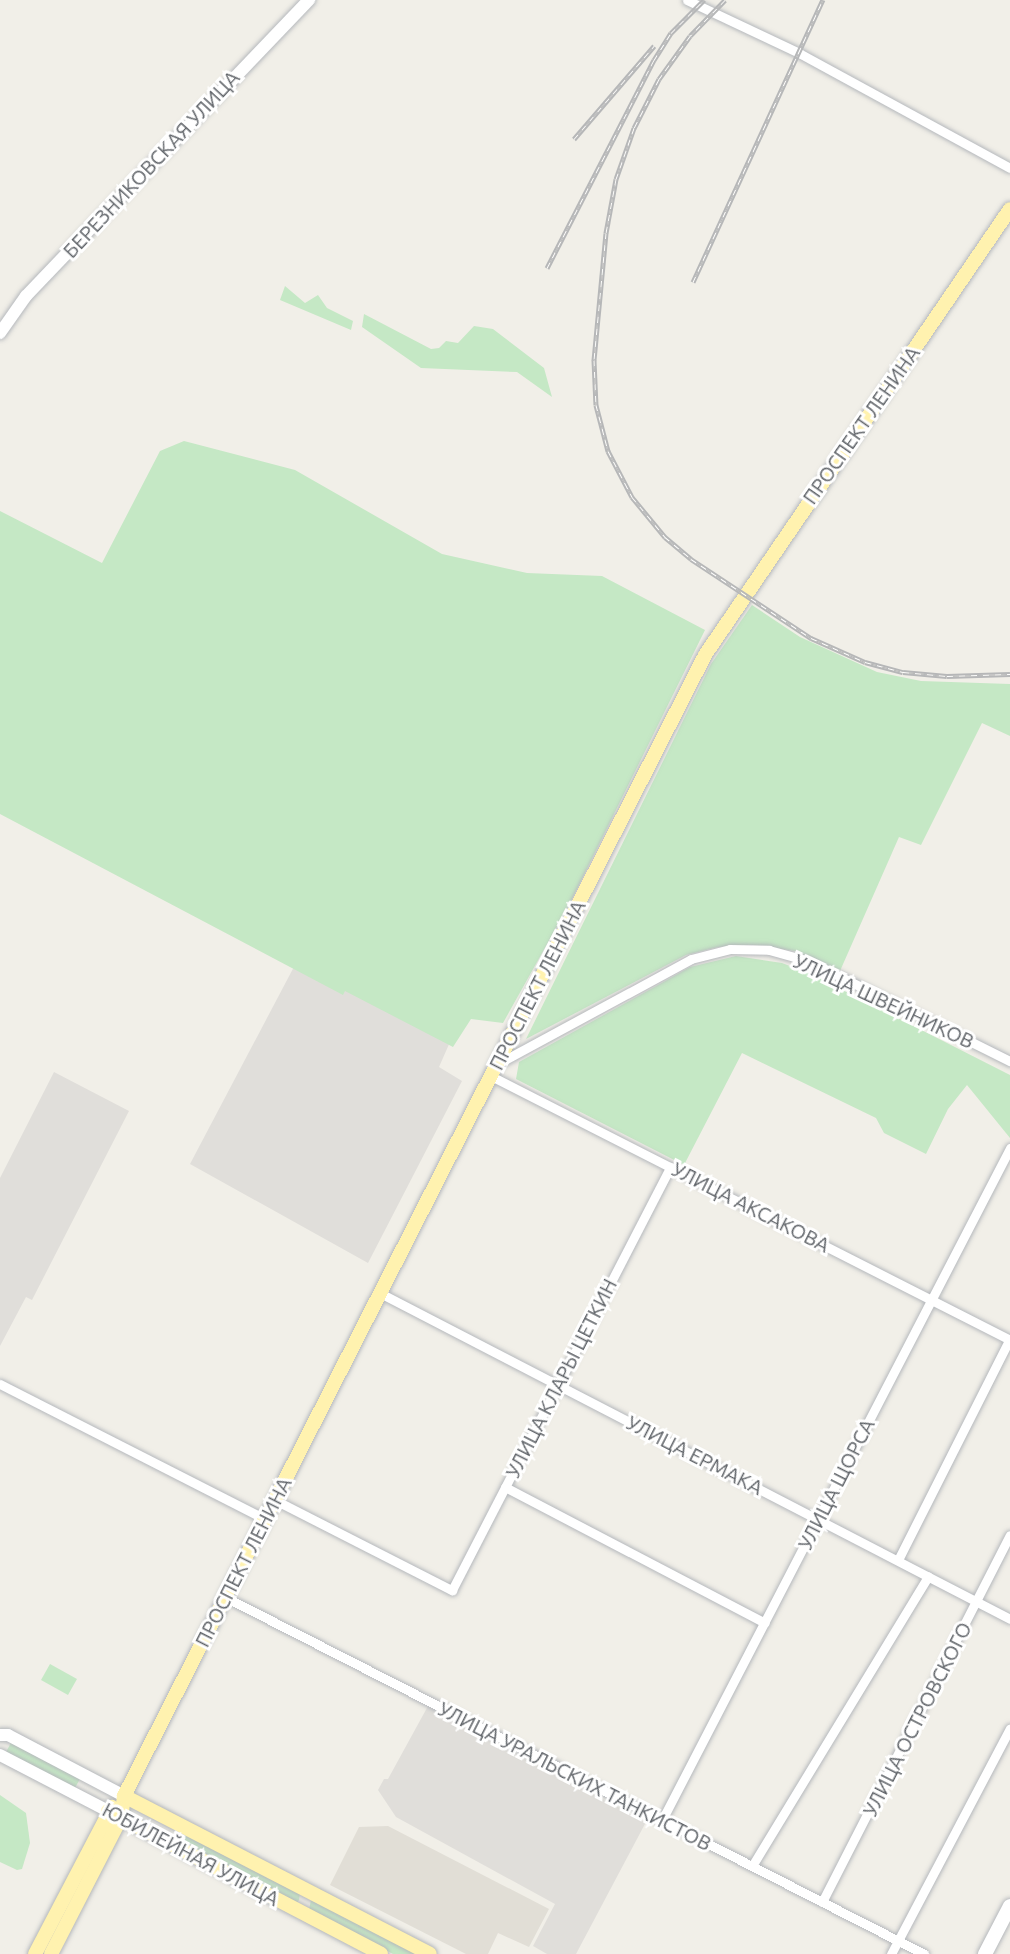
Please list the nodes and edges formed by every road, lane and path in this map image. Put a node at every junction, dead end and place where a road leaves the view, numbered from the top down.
1 (309, 0) edge
2 (687, 0) edge
3 (1010, 168) edge
4 (1010, 209) edge
5 (0, 333) edge
6 (1010, 1061) edge
7 (494, 1070) junction
8 (1010, 1148) edge
9 (670, 1167) junction
10 (380, 1293) junction
11 (933, 1299) junction
12 (1010, 1340) edge
13 (0, 1384) edge
14 (558, 1384) junction
15 (505, 1487) junction
16 (275, 1500) junction
17 (265, 1519) junction
18 (819, 1519) junction
19 (1010, 1535) edge
20 (898, 1560) junction
21 (928, 1576) junction
22 (225, 1597) junction
23 (978, 1602) junction
24 (1010, 1619) edge
25 (765, 1623) junction
26 (1010, 1728) edge
27 (4, 1735) edge
28 (0, 1755) edge
29 (124, 1796) junction
30 (114, 1814) junction
31 (662, 1820) junction
32 (752, 1866) junction
33 (822, 1902) junction
34 (1010, 1906) edge
35 (898, 1941) junction
36 (35, 1954) edge
37 (51, 1954) edge
38 (381, 1954) edge
39 (430, 1954) edge
40 (891, 1954) edge
41 (924, 1954) edge
42 (985, 1954) edge

1 - 5 street, БЕРЕЗНИКОВСКАЯ УЛИЦА
2 - 3 street
4 - 7 main road, ПРОСПЕКТ ЛЕНИНА
6 - 7 street, УЛИЦА ШВЕЙНИКОВ
7 - 9 street, УЛИЦА АКСАКОВА
7 - 10 main road, ПРОСПЕКТ ЛЕНИНА
8 - 11 street, УЛИЦА ЩОРСА
9 - 11 street, УЛИЦА АКСАКОВА
9 - 14 street, УЛИЦА КЛАРЫ ЦЕТКИН
10 - 14 street, УЛИЦА ЕРМАКА
10 - 16 main road, ПРОСПЕКТ ЛЕНИНА
11 - 12 street, УЛИЦА АКСАКОВА
11 - 18 street, УЛИЦА ЩОРСА
12 - 20 street
13 - 17 street
14 - 15 street, УЛИЦА КЛАРЫ ЦЕТКИН
14 - 18 street, УЛИЦА ЕРМАКА
15 - 16 street, УЛИЦА КЛАРЫ ЦЕТКИН
15 - 25 street
16 - 17 main road, ПРОСПЕКТ ЛЕНИНА
17 - 22 main road, ПРОСПЕКТ ЛЕНИНА
18 - 20 street, УЛИЦА ЕРМАКА
18 - 25 street, УЛИЦА ЩОРСА
19 - 23 street, УЛИЦА ОСТРОВСКОГО
20 - 21 street, УЛИЦА ЕРМАКА
21 - 23 street, УЛИЦА ЕРМАКА
21 - 32 street
22 - 29 main road, ПРОСПЕКТ ЛЕНИНА
22 - 31 street, УЛИЦА УРАЛЬСКИХ ТАНКИСТОВ
23 - 24 street, УЛИЦА ЕРМАКА
23 - 33 street, УЛИЦА ОСТРОВСКОГО
25 - 31 street, УЛИЦА ЩОРСА
26 - 35 street
27 - 29 street
28 - 30 street, ЮБИЛЕЙНАЯ УЛИЦА
29 - 30 main road, ПРОСПЕКТ ЛЕНИНА
29 - 39 main road, ЮБИЛЕЙНАЯ УЛИЦА
30 - 36 main road, ПРОСПЕКТ ЛЕНИНА
30 - 37 main road, ПРОСПЕКТ ЛЕНИНА
30 - 38 main road, ЮБИЛЕЙНАЯ УЛИЦА
31 - 32 street, УЛИЦА УРАЛЬСКИХ ТАНКИСТОВ
32 - 33 street, УЛИЦА УРАЛЬСКИХ ТАНКИСТОВ
33 - 35 street, УЛИЦА УРАЛЬСКИХ ТАНКИСТОВ
34 - 42 main road
35 - 40 street
35 - 41 street, УЛИЦА УРАЛЬСКИХ ТАНКИСТОВ

